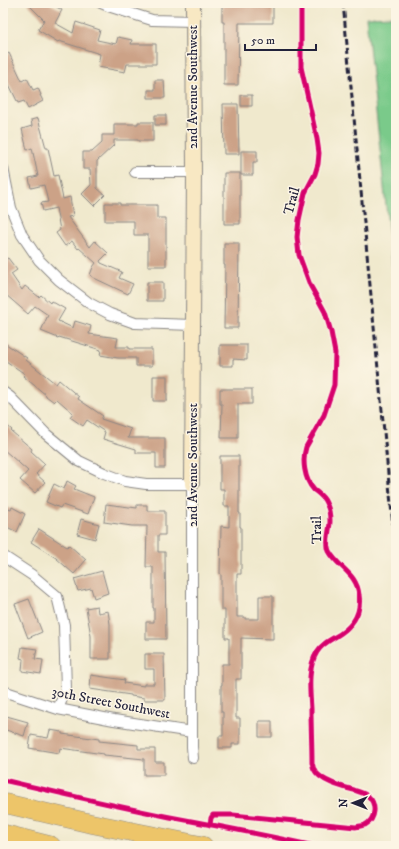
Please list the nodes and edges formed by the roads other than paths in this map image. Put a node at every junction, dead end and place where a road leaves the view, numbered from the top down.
1 (101, 3) edge
2 (193, 3) edge
3 (193, 21) junction
4 (3, 168) edge
5 (135, 172) dead end
6 (194, 172) junction
7 (193, 325) junction
8 (3, 392) edge
9 (192, 484) junction
10 (3, 556) edge
11 (3, 691) edge
12 (58, 709) junction
13 (192, 732) junction
14 (193, 758) dead end
15 (3, 803) edge
16 (3, 834) edge
17 (50, 846) edge
18 (203, 846) edge

1 - 3 street
2 - 3 street, 2nd Avenue Southwest
3 - 6 street, 2nd Avenue Southwest
4 - 7 street
5 - 6 street
6 - 7 street, 2nd Avenue Southwest
7 - 9 street, 2nd Avenue Southwest
8 - 9 street
9 - 13 street, 2nd Avenue Southwest
10 - 12 street
11 - 12 street, 30th Street Southwest
12 - 13 street, 30th Street Southwest
13 - 14 street, 2nd Avenue Southwest
15 - 18 highway
16 - 17 highway

